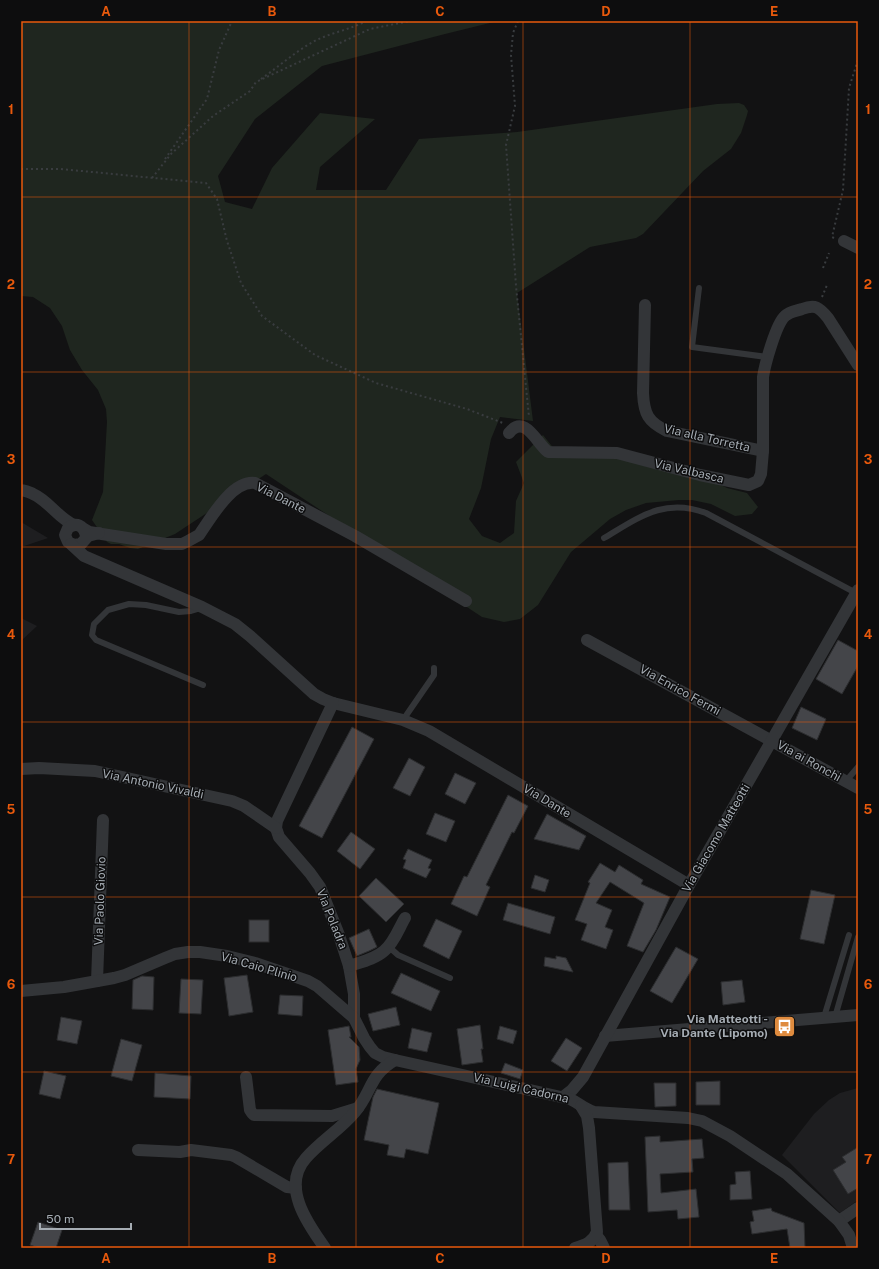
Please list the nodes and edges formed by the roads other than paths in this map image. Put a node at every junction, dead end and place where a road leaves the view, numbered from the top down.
1 (844, 242) road end
2 (858, 248) edge
3 (698, 288) dead end
4 (645, 305) dead end
5 (767, 357) junction
6 (858, 365) edge
7 (511, 430) road end
8 (763, 451) junction
9 (21, 490) edge
10 (55, 512) junction
11 (81, 533) junction
12 (604, 538) dead end
13 (68, 540) junction
14 (92, 559) junction
15 (857, 592) edge
16 (466, 601) dead end
17 (202, 607) junction
18 (588, 640) dead end
19 (434, 668) dead end
20 (203, 685) dead end
21 (333, 703) junction
22 (403, 720) junction
23 (772, 740) junction
24 (858, 767) edge
25 (21, 769) edge
26 (846, 781) junction
27 (858, 788) edge
28 (103, 820) dead end
29 (276, 828) junction
30 (689, 885) junction
31 (405, 918) dead end
32 (849, 935) dead end
33 (858, 937) edge
34 (388, 946) junction
35 (349, 966) junction
36 (450, 978) dead end
37 (97, 981) junction
38 (21, 991) edge
39 (858, 1015) edge
40 (830, 1017) junction
41 (354, 1018) junction
42 (606, 1036) junction
43 (395, 1060) junction
44 (246, 1077) dead end
45 (578, 1084) junction
46 (563, 1097) junction
47 (582, 1106) junction
48 (358, 1108) junction
49 (138, 1150) dead end
50 (296, 1188) junction
51 (858, 1208) edge
52 (839, 1221) junction
53 (596, 1235) junction
54 (325, 1248) edge
55 (575, 1248) edge
56 (604, 1248) edge
57 (853, 1248) edge

1 - 2 street
3 - 5 lane
4 - 8 street, Via alla Torretta
5 - 6 street, Via Valbasca
5 - 8 street, Via Valbasca
7 - 8 street, Via Valbasca
9 - 10 street, Via Dante
10 - 11 street, Via Dante
10 - 13 street
11 - 13 street
11 - 13 street
11 - 14 street
11 - 16 street, Via Dante
12 - 15 lane, Via Giacomo Matteotti
13 - 14 street, Via Dante
14 - 17 street, Via Dante
15 - 23 street, Via Giacomo Matteotti
17 - 20 lane
17 - 21 street, Via Dante
18 - 23 street, Via Enrico Fermi
19 - 22 lane
21 - 22 street, Via Dante
21 - 29 street
22 - 30 street, Via Dante
23 - 26 street, Via ai Ronchi
23 - 30 street, Via Giacomo Matteotti
24 - 26 lane, Via ai Ronchi
25 - 29 street, Via Antonio Vivaldi
26 - 27 street, Via ai Ronchi
28 - 37 street, Via Paolo Giovio
29 - 35 street, Via Poladra
30 - 42 street, Via Giacomo Matteotti
31 - 34 street
32 - 40 lane
33 - 40 lane
34 - 35 street
34 - 36 lane
35 - 41 street, Via Poladra
37 - 38 street, Via Caio Plinio
37 - 41 street, Via Caio Plinio
39 - 40 street
40 - 42 street
41 - 43 street, Via Caio Plinio
42 - 45 street, Via Giacomo Matteotti
43 - 46 street, Via Luigi Cadorna
43 - 48 street
44 - 48 street
45 - 46 street, Via Giacomo Matteotti
45 - 47 street
46 - 47 street, Via Luigi Cadorna
47 - 52 street, Via Luigi Cadorna
47 - 53 street
48 - 50 street
49 - 50 street
50 - 54 street
51 - 52 street
52 - 57 street, Via Luigi Cadorna
53 - 55 street
53 - 56 street

